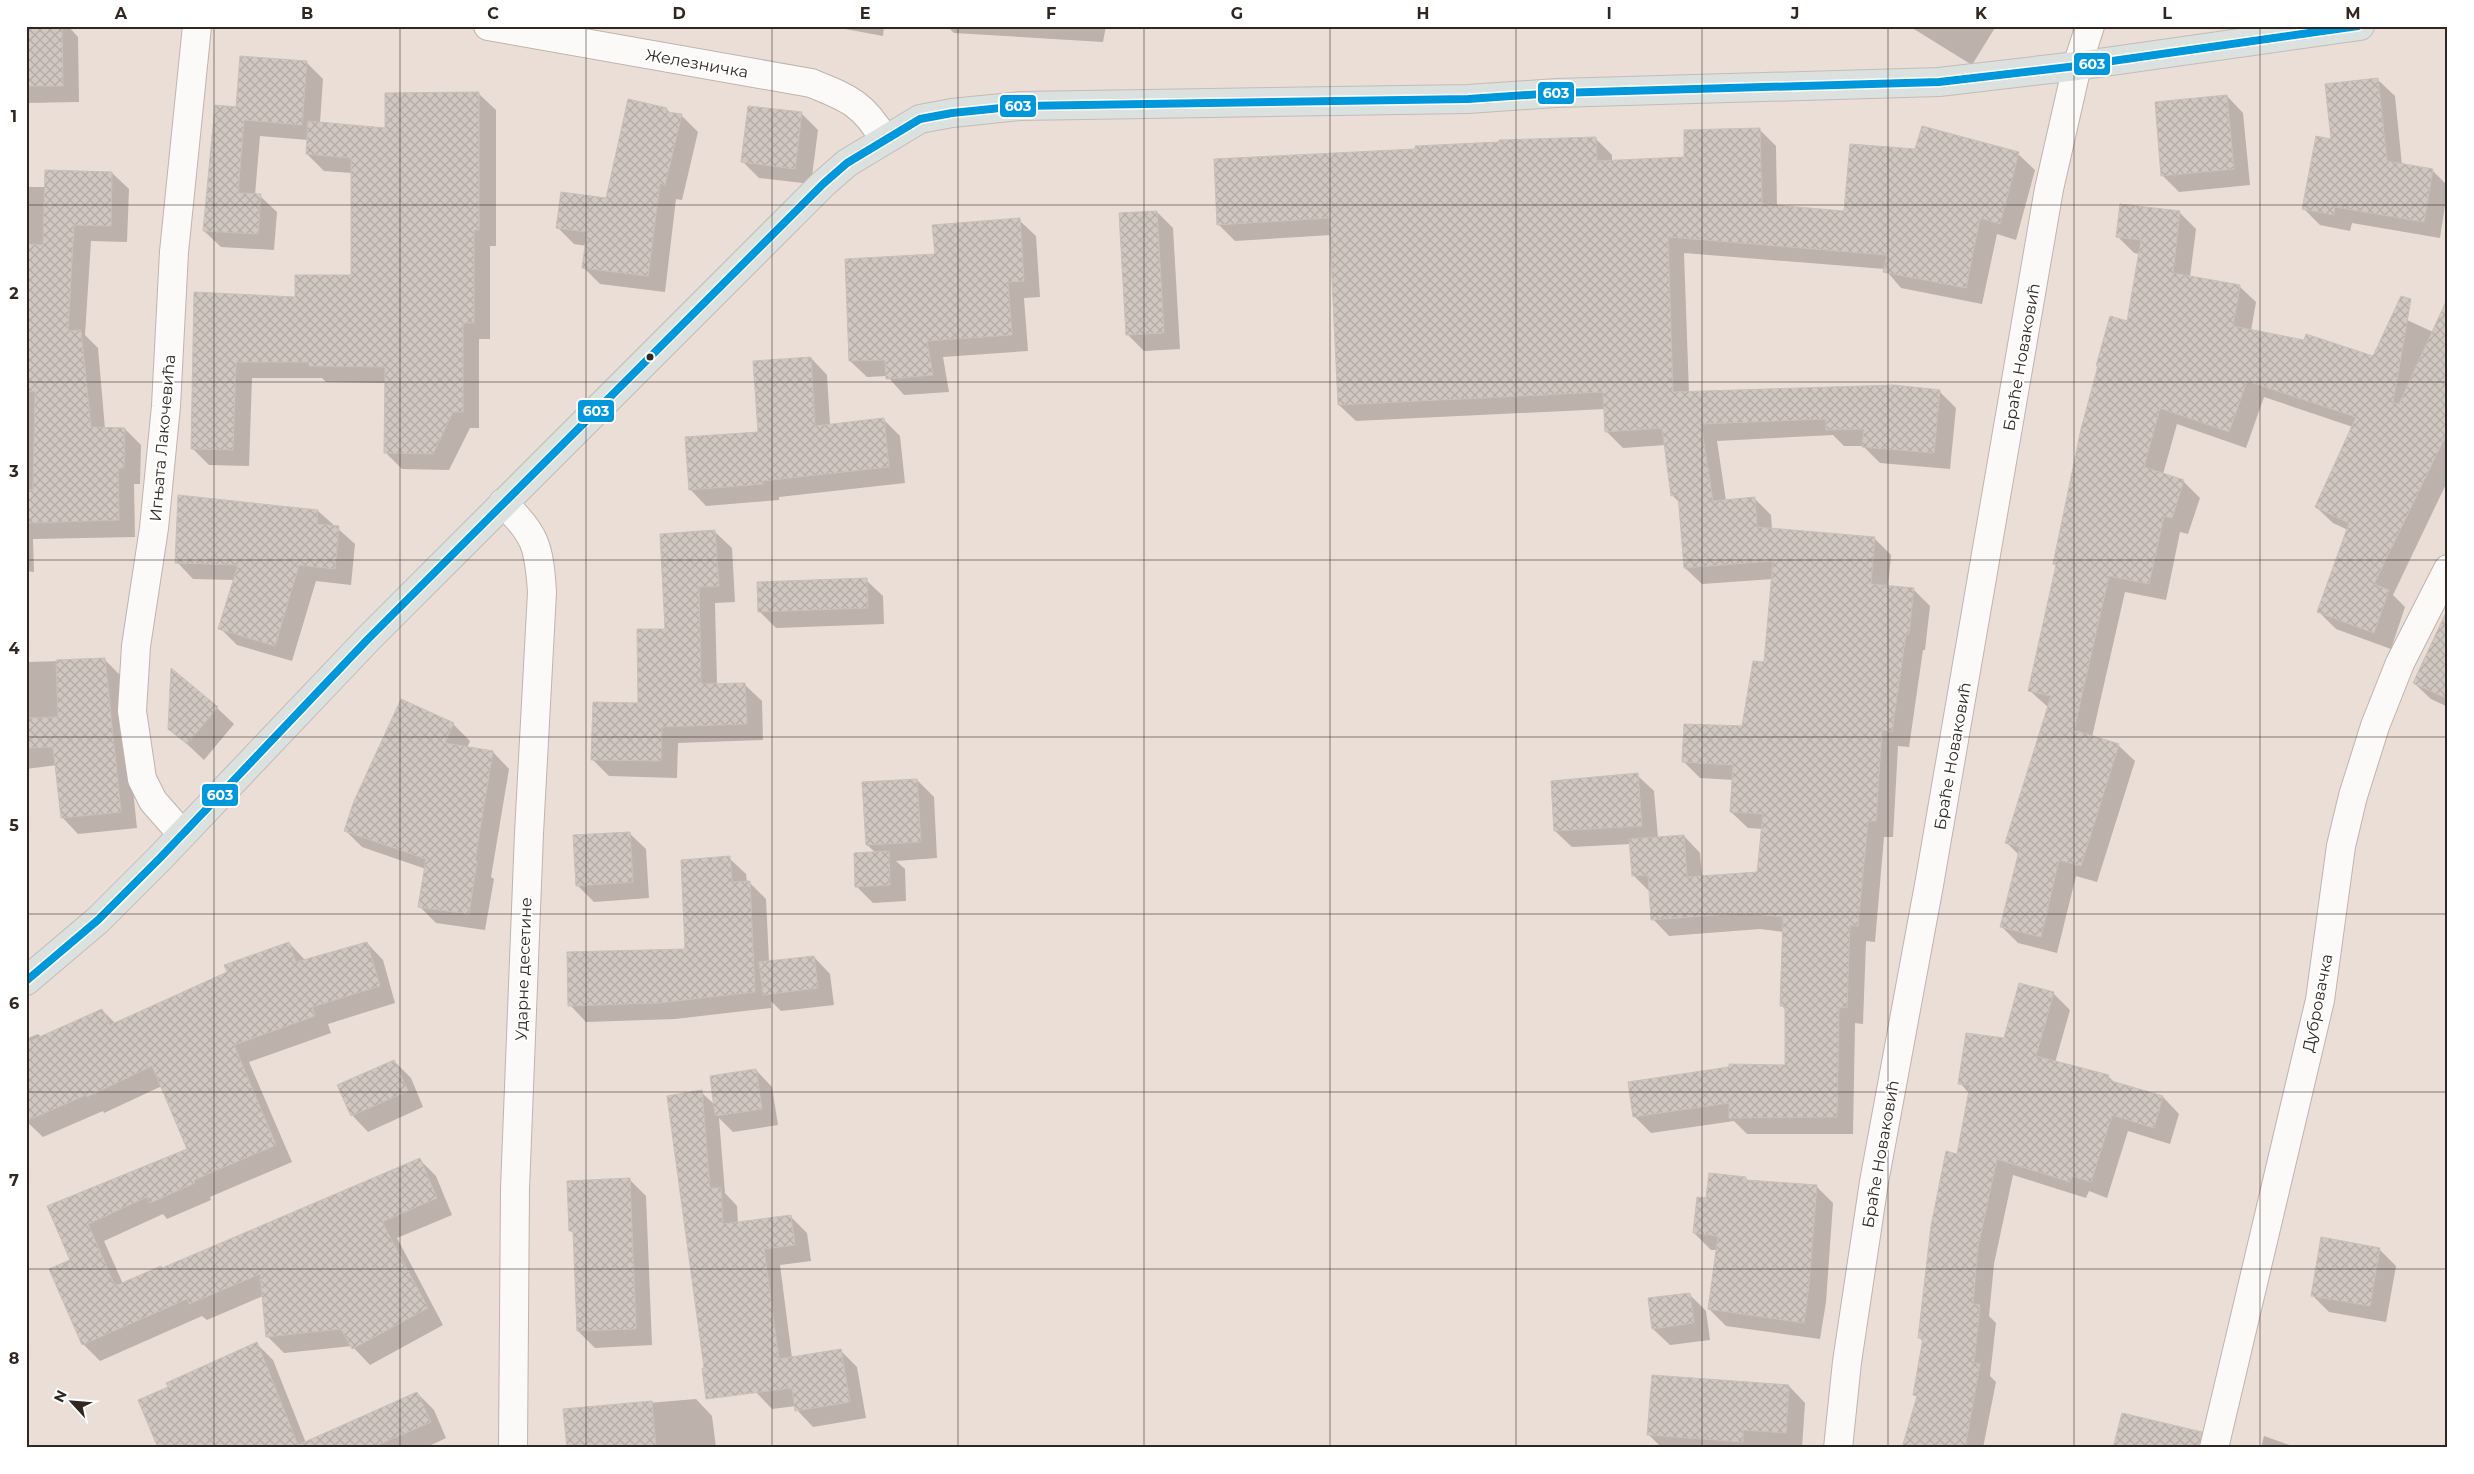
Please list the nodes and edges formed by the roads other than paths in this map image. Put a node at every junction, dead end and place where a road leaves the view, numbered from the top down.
1 (197, 26) edge
2 (488, 26) edge
3 (2090, 26) edge
4 (2360, 26) edge
5 (528, 30) edge
6 (2077, 66) junction
7 (884, 139) junction
8 (503, 503) junction
9 (2448, 568) edge
10 (182, 834) junction
11 (26, 981) edge
12 (512, 1448) edge
13 (1838, 1448) edge
14 (2214, 1448) edge

1 - 10 street, Игњата Лакочевића
2 - 5 street, Железничка
3 - 6 street, Браће Новаковић
4 - 6 main road
5 - 7 street, Железничка
6 - 7 main road
6 - 13 street, Браће Новаковић
7 - 8 main road
8 - 10 main road
8 - 12 street, Ударне десетине
9 - 14 street, Дубровачка
10 - 11 main road

